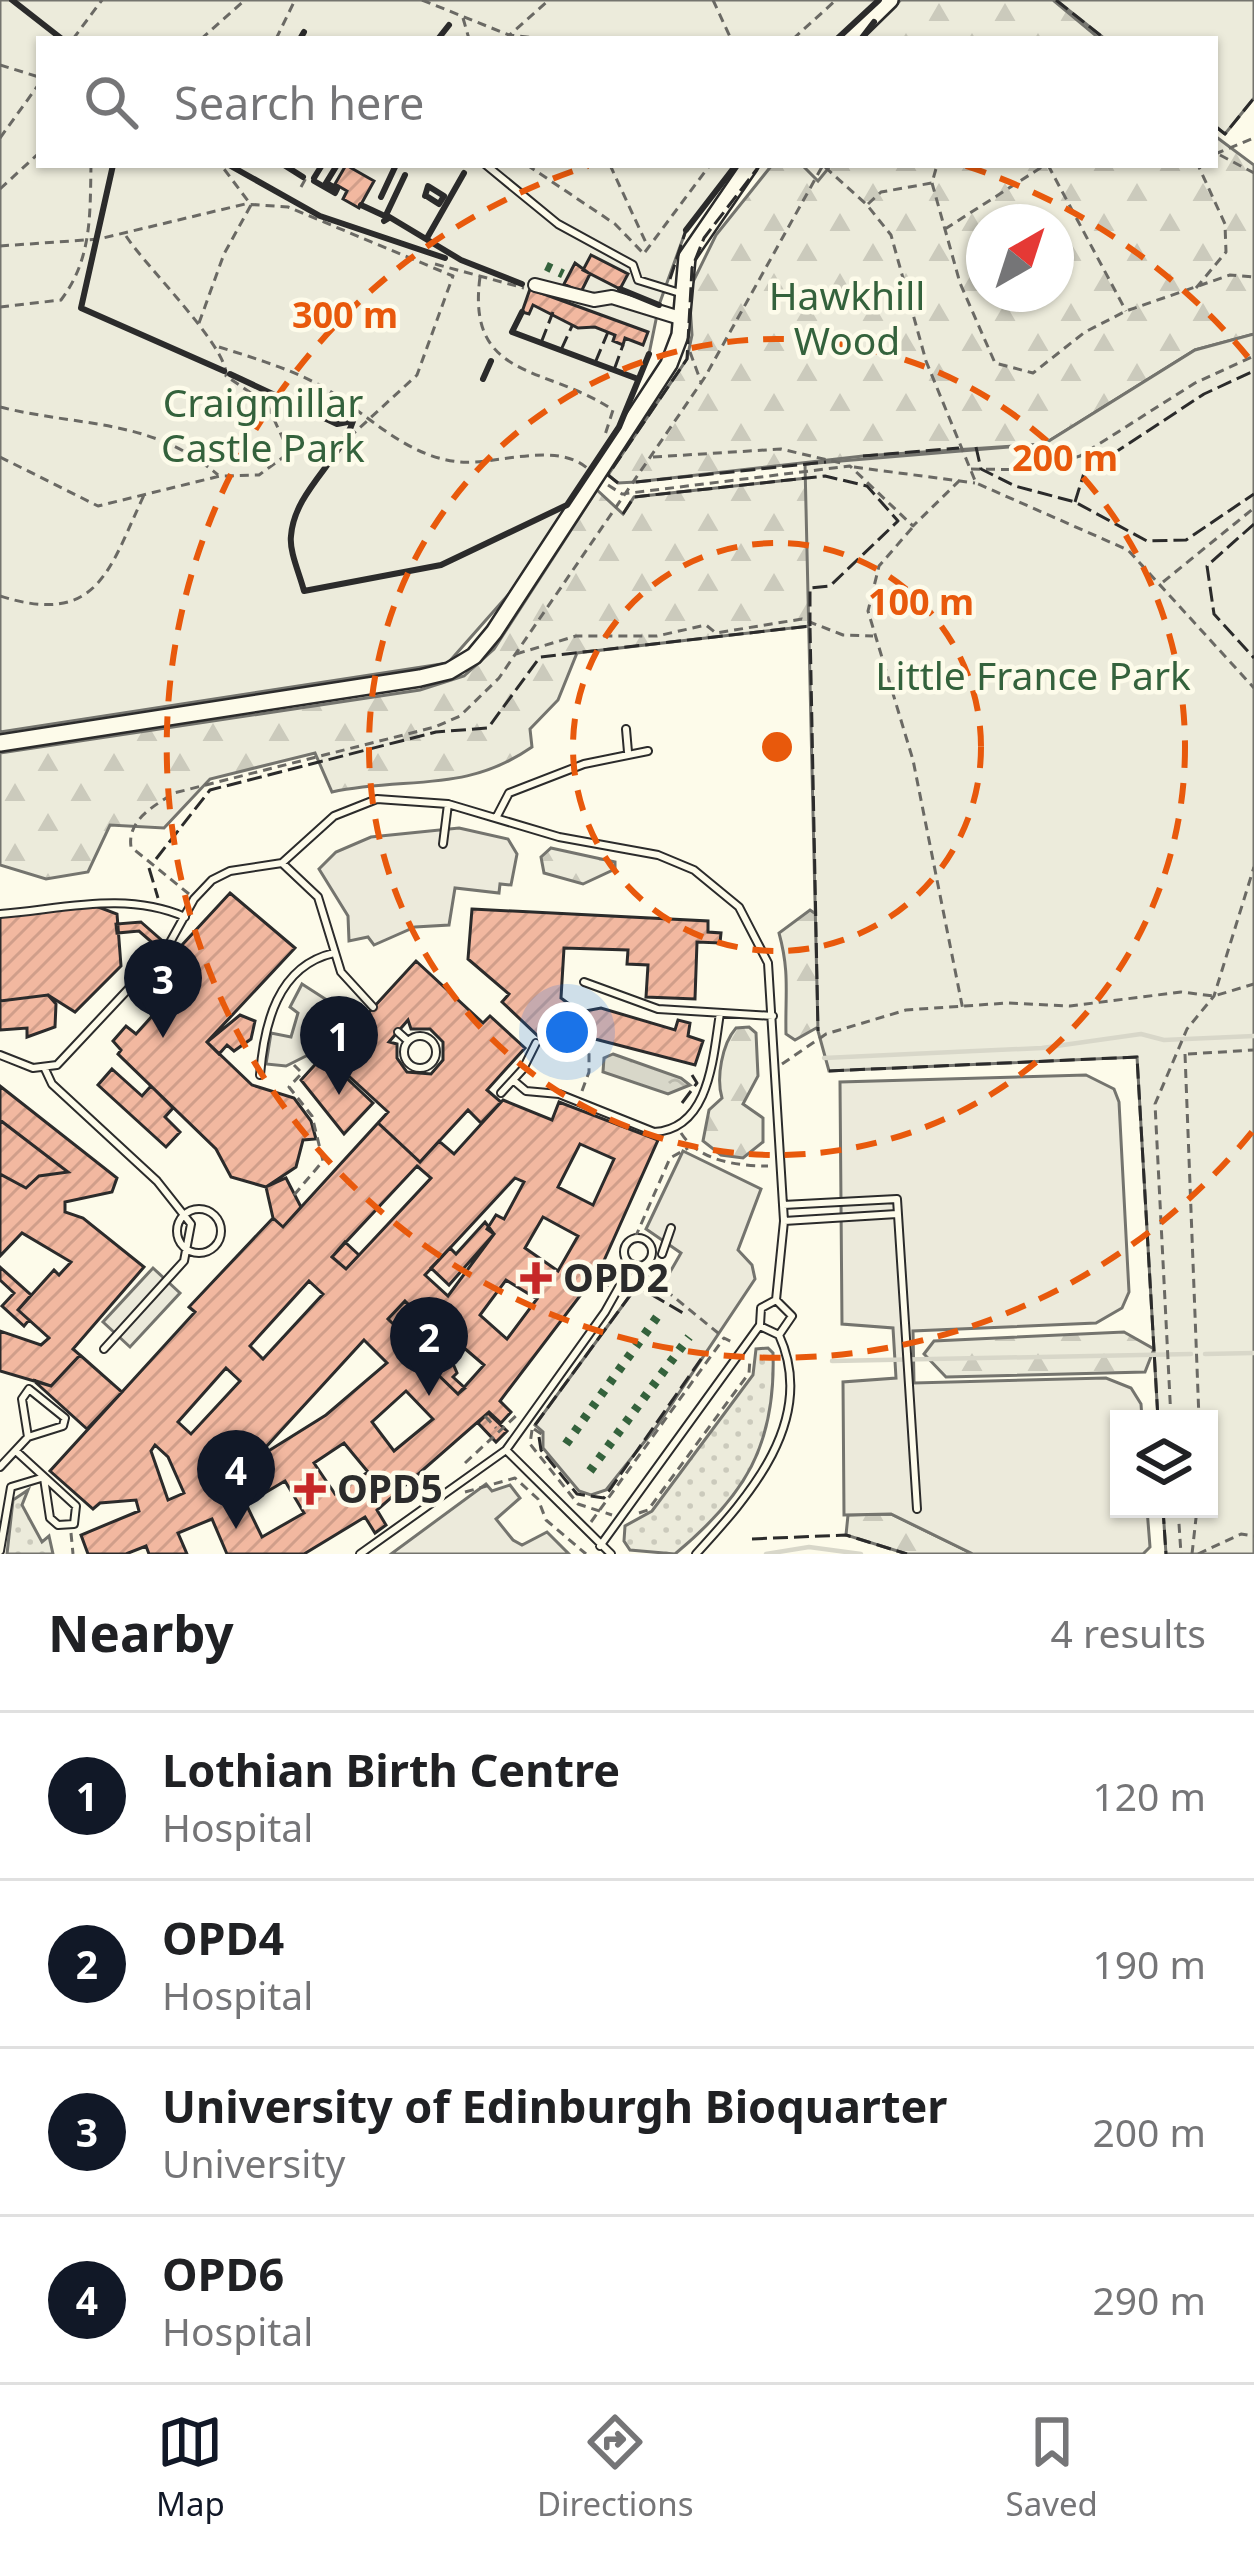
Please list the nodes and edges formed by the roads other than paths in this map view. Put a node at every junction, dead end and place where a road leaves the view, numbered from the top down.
1 (890, 0) edge
2 (853, 36) edge
3 (490, 168) edge
4 (748, 168) edge
5 (535, 285) road end
6 (680, 293) junction
7 (680, 318) junction
8 (626, 729) dead end
9 (0, 743) edge
10 (648, 751) dead end
11 (628, 752) junction
12 (448, 804) junction
13 (496, 818) junction
14 (443, 844) dead end
15 (282, 863) junction
16 (0, 914) edge
17 (184, 917) junction
18 (334, 953) junction
19 (584, 982) dead end
20 (373, 1007) dead end
21 (720, 1013) junction
22 (774, 1016) junction
23 (398, 1032) dead end
24 (408, 1041) junction
25 (536, 1043) dead end
26 (0, 1055) edge
27 (45, 1069) junction
28 (260, 1075) dead end
29 (513, 1080) junction
30 (501, 1093) dead end
31 (783, 1205) junction
32 (184, 1214) junction
33 (897, 1214) junction
34 (784, 1221) junction
35 (671, 1228) dead end
36 (189, 1250) junction
37 (662, 1254) dead end
38 (632, 1264) junction
39 (776, 1300) junction
40 (760, 1325) junction
41 (779, 1335) junction
42 (104, 1349) dead end
43 (28, 1437) junction
44 (506, 1450) junction
45 (17, 1452) junction
46 (0, 1467) edge
47 (44, 1478) junction
48 (917, 1509) dead end
49 (599, 1546) junction
50 (0, 1551) edge
51 (360, 1554) edge
52 (611, 1554) edge
53 (696, 1554) edge

1 - 2 street
3 - 6 lane
4 - 6 street
5 - 7 street
6 - 7 street
7 - 9 street
8 - 11 lane
10 - 11 lane
11 - 13 lane
12 - 13 lane
12 - 14 lane
12 - 15 lane
13 - 22 lane
15 - 17 lane
15 - 18 lane
16 - 17 lane
17 - 27 lane
18 - 20 lane
18 - 28 lane
19 - 21 lane
21 - 22 lane
21 - 29 lane
22 - 31 lane
23 - 24 lane
24 - 24 lane
25 - 29 lane
26 - 27 lane
27 - 32 lane
29 - 30 lane
31 - 33 lane
31 - 34 lane
32 - 36 lane
32 - 36 lane
32 - 36 lane
33 - 34 lane
33 - 48 lane
34 - 39 lane
35 - 37 lane
36 - 42 lane
38 - 38 lane
38 - 44 lane
39 - 40 lane
39 - 41 lane
40 - 41 lane
40 - 49 lane
41 - 53 lane
43 - 43 lane
43 - 45 lane
44 - 49 lane
44 - 51 lane
45 - 46 lane
45 - 47 lane
47 - 47 lane
47 - 50 lane
49 - 52 lane

